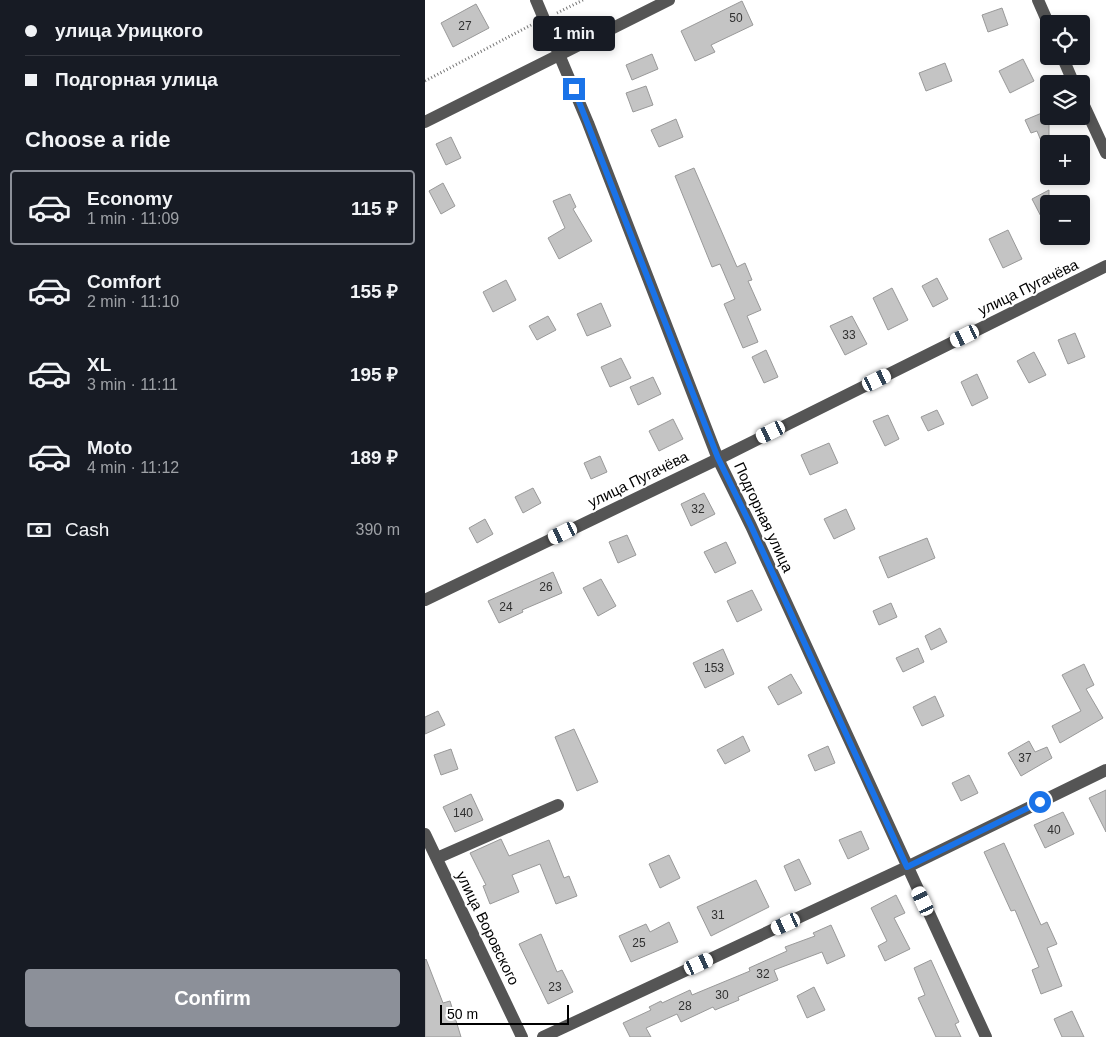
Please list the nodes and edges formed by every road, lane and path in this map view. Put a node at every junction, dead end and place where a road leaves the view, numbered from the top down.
1 (536, 0) edge
2 (583, 0) edge
3 (669, 0) edge
4 (1038, 0) edge
5 (1045, 15) edge
6 (545, 18) junction
7 (560, 55) junction
8 (425, 81) edge
9 (1090, 118) edge
10 (425, 122) edge
11 (1106, 153) edge
12 (1106, 266) edge
13 (718, 458) junction
14 (425, 600) edge
15 (1106, 770) edge
16 (559, 805) dead end
17 (425, 834) edge
18 (437, 858) junction
19 (907, 867) junction
20 (522, 1037) edge
21 (543, 1037) edge
22 (986, 1037) edge

1 - 6 street, Подгорная улица
2 - 6 path
3 - 7 street
4 - 5 street
6 - 7 street, Подгорная улица
6 - 8 path
7 - 10 street
7 - 13 street, Подгорная улица
9 - 11 street
12 - 13 street, улица Пугачёва
13 - 14 street, улица Пугачёва
13 - 19 street, Подгорная улица
15 - 19 street
16 - 18 street
17 - 18 street, улица Воровского
18 - 20 street, улица Воровского
19 - 21 street
19 - 22 street, Подгорная улица

